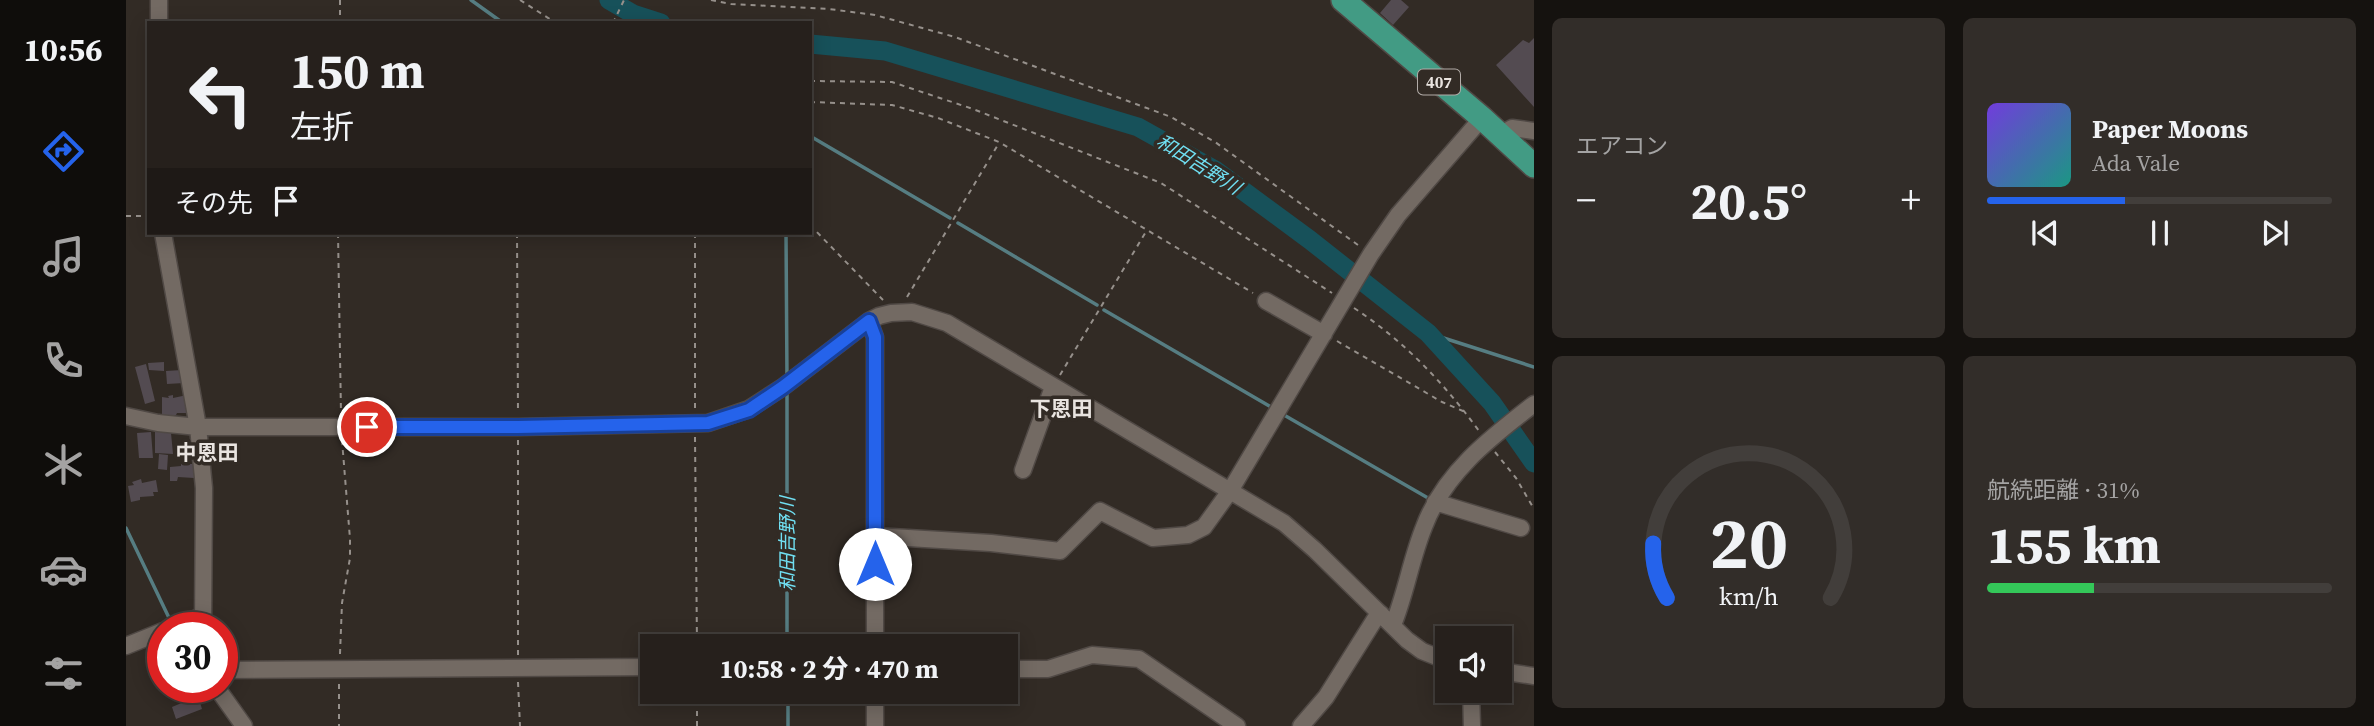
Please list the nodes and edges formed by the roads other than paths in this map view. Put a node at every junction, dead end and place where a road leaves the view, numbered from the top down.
1 (159, 0) edge
2 (1343, 0) edge
3 (159, 21) edge
4 (1482, 118) junction
5 (1534, 131) edge
6 (1499, 135) junction
7 (1534, 166) edge
8 (163, 235) edge
9 (1266, 301) road end
10 (869, 321) junction
11 (1324, 334) junction
12 (1053, 387) junction
13 (1531, 407) edge
14 (126, 416) edge
15 (198, 427) junction
16 (1023, 470) dead end
17 (1230, 491) junction
18 (1435, 502) junction
19 (1521, 528) dead end
20 (875, 536) junction
21 (203, 612) edge
22 (1387, 619) junction
23 (875, 634) edge
24 (147, 637) edge
25 (126, 646) edge
26 (1435, 656) edge
27 (640, 667) edge
28 (1018, 669) edge
29 (238, 670) edge
30 (1512, 673) edge
31 (1534, 676) edge
32 (228, 703) edge
33 (1471, 703) edge
34 (875, 704) edge
35 (244, 726) edge
36 (875, 726) edge
37 (1237, 726) edge
38 (1301, 726) edge
39 (1472, 726) edge

1 - 3 street
2 - 4 highway, 407
4 - 6 highway, 407
4 - 11 street
5 - 6 street
6 - 7 highway, 407
8 - 15 street
9 - 11 street
10 - 12 street
10 - 15 street
10 - 20 street
11 - 17 street
12 - 16 street
12 - 17 street
13 - 18 street
14 - 15 street
15 - 21 street
17 - 20 street
17 - 22 street
18 - 19 street
18 - 22 street
20 - 23 street
22 - 26 street
22 - 38 street
24 - 25 street
27 - 29 street
28 - 37 street
30 - 31 street
32 - 35 street
33 - 39 street
34 - 36 street

